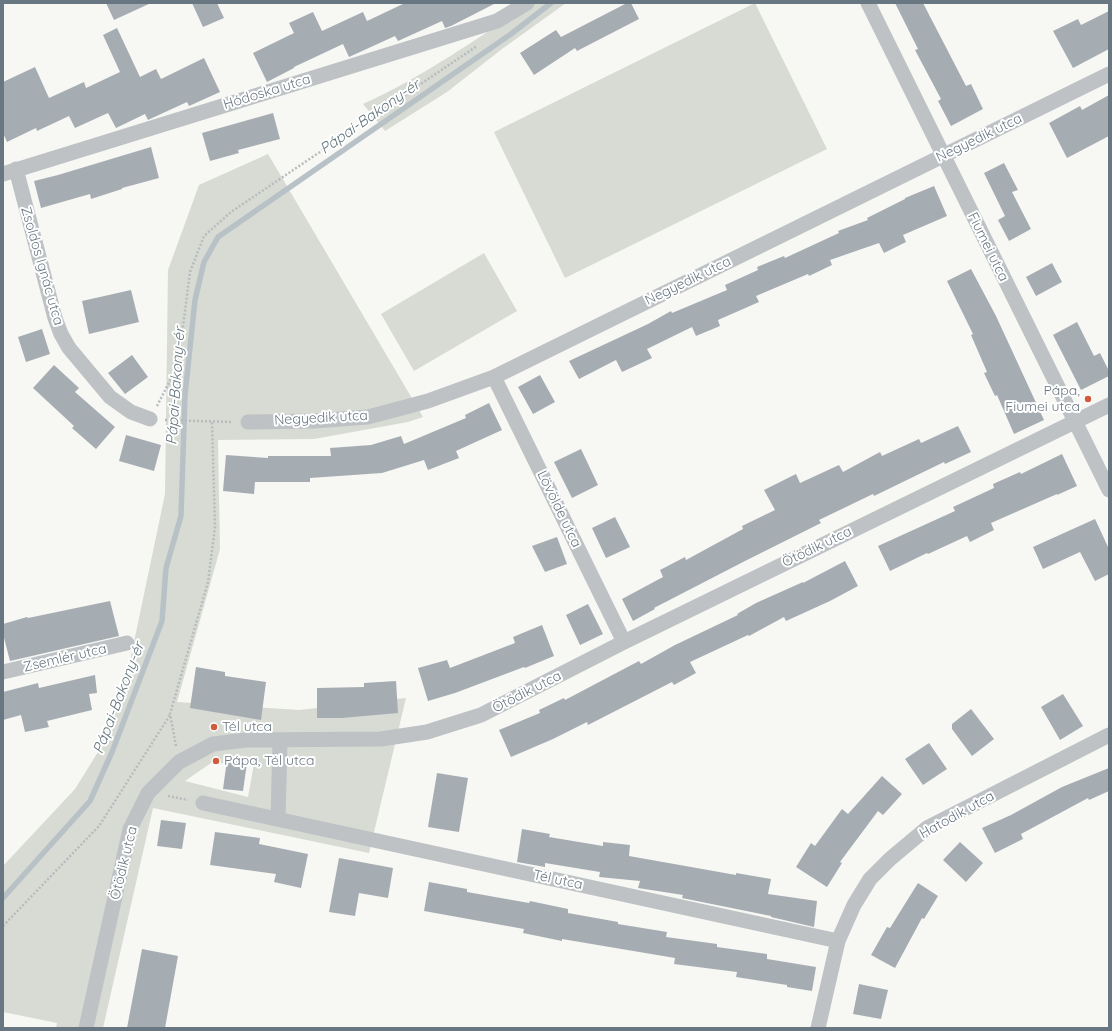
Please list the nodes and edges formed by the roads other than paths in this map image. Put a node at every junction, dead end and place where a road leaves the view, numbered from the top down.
1 (527, 3) edge
2 (868, 3) edge
3 (1109, 74) edge
4 (943, 156) junction
5 (9, 172) edge
6 (494, 377) junction
7 (1109, 405) edge
8 (150, 418) road end
9 (248, 422) dead end
10 (1075, 422) junction
11 (1109, 490) edge
12 (624, 642) junction
13 (127, 643) dead end
14 (3, 672) edge
15 (1109, 735) edge
16 (280, 740) junction
17 (203, 802) road end
18 (278, 820) junction
19 (838, 941) junction
20 (86, 1028) edge
21 (818, 1028) edge

1 - 5 street, Hódoska utca
2 - 4 street, Fiumei utca
3 - 4 street, Negyedik utca
4 - 6 street, Negyedik utca
4 - 10 street, Fiumei utca
5 - 8 street, Zsoldos Ignác utca
6 - 9 street, Negyedik utca
6 - 12 street, Lövölde utca
7 - 10 street, Ötödik utca
10 - 11 street, Fiumei utca
10 - 12 street, Ötödik utca
12 - 16 street, Ötödik utca
13 - 14 street, Zsemlér utca
15 - 19 street, Hatodik utca
16 - 18 street
16 - 20 street, Ötödik utca
17 - 18 street, Tél utca
18 - 19 street, Tél utca
19 - 21 street, Hatodik utca

